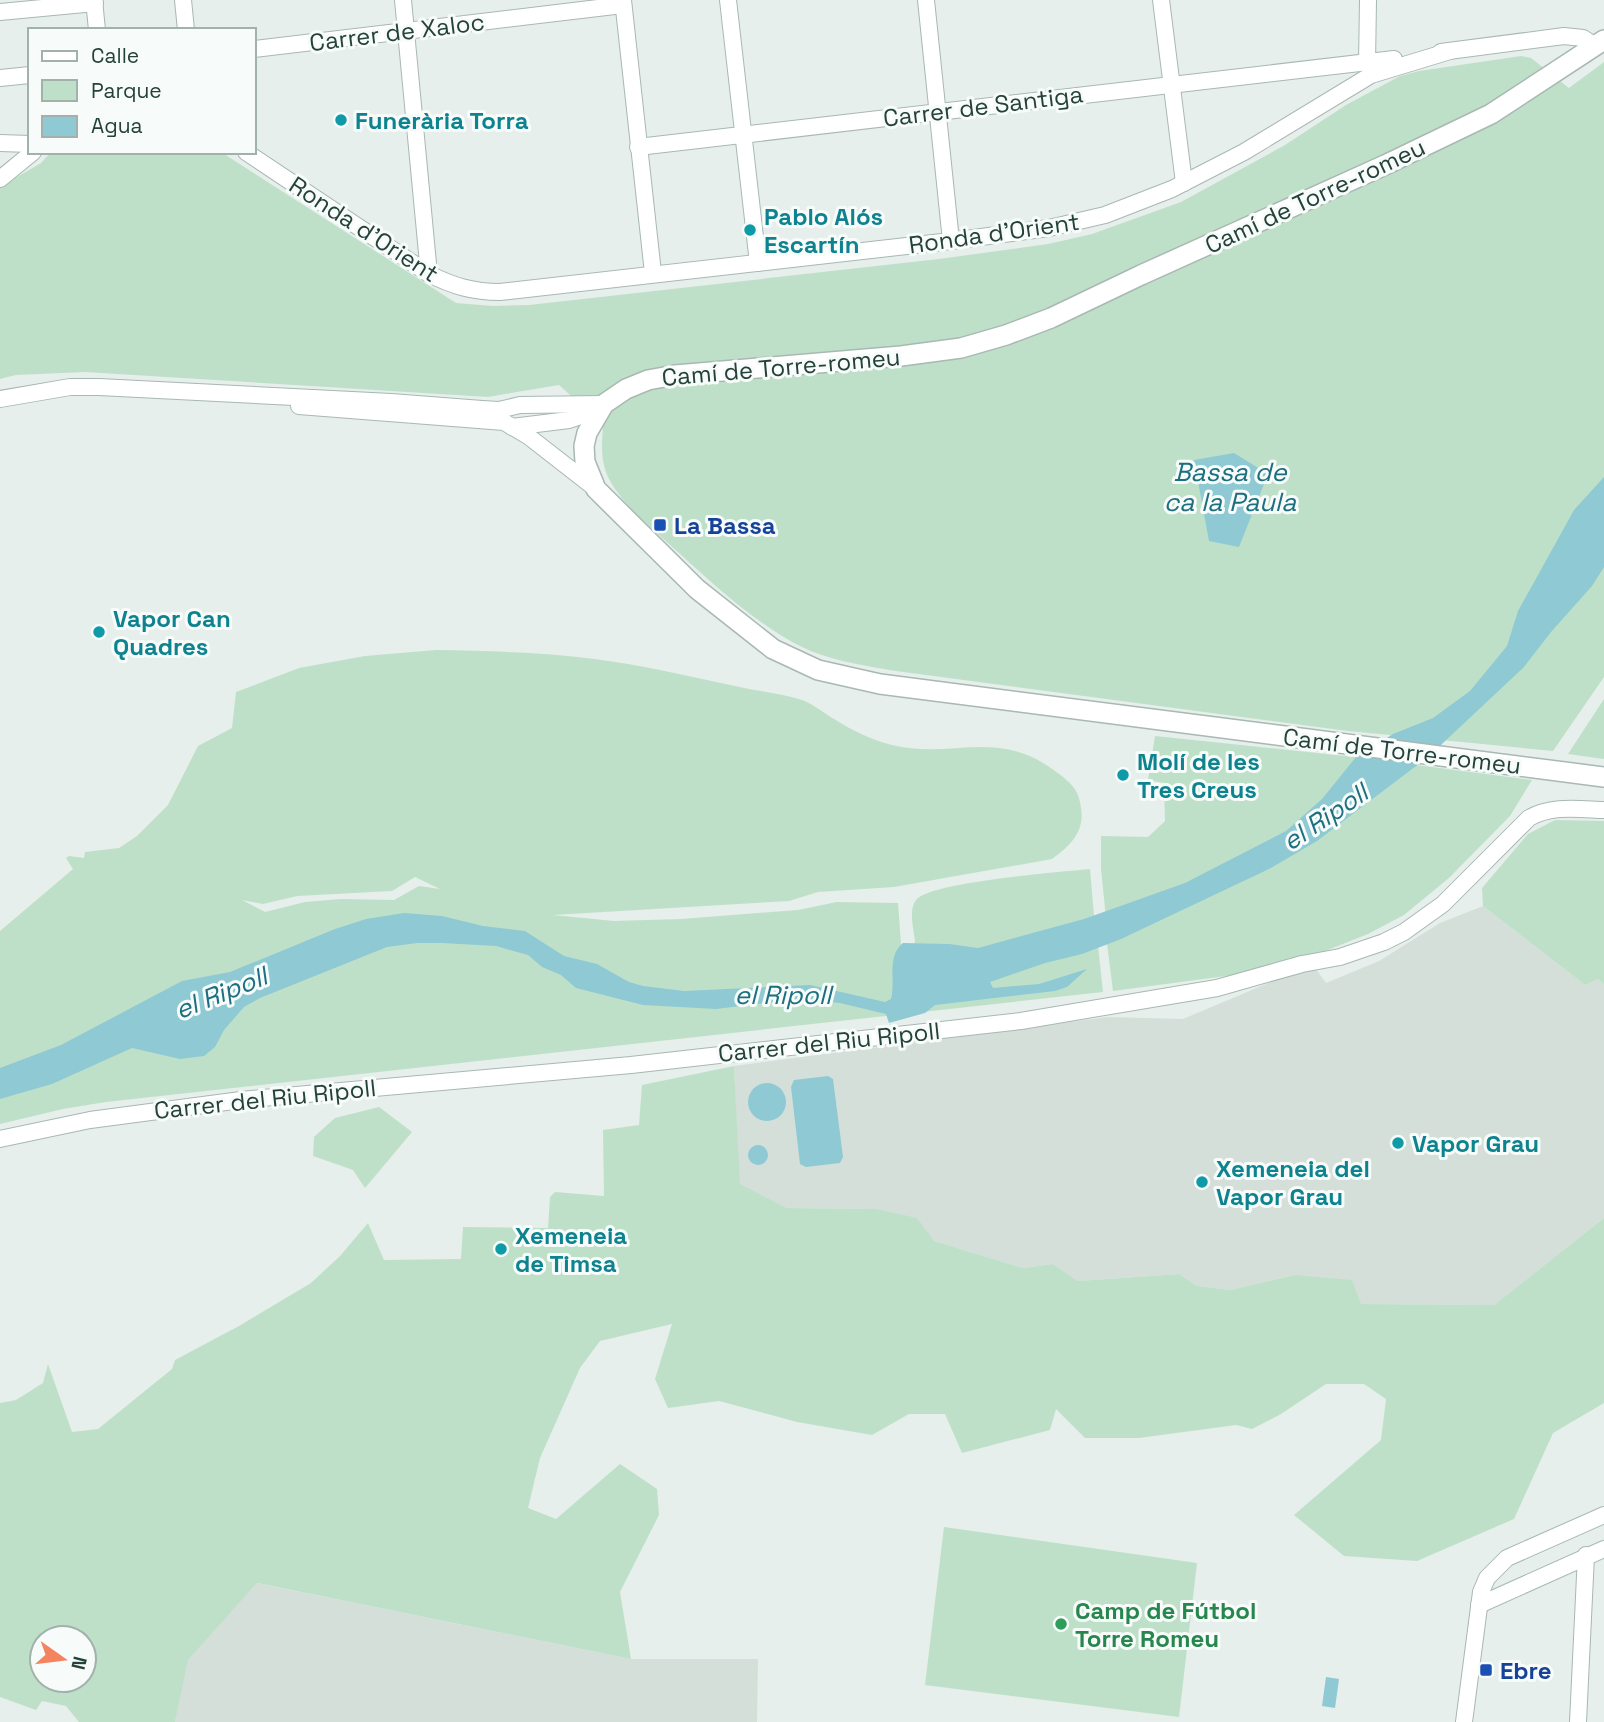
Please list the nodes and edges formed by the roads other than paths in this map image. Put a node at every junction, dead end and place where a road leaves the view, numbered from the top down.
1 (183, 0) edge
2 (403, 0) edge
3 (728, 0) edge
4 (926, 0) edge
5 (1161, 0) edge
6 (1368, 0) edge
7 (94, 2) edge
8 (623, 2) edge
9 (13, 7) edge
10 (97, 28) edge
11 (186, 28) edge
12 (406, 32) junction
13 (1600, 43) edge
14 (256, 49) edge
15 (1450, 51) junction
16 (1367, 64) junction
17 (1328, 67) junction
18 (28, 75) edge
19 (0, 78) edge
20 (1172, 84) junction
21 (1329, 101) junction
22 (938, 111) junction
23 (741, 134) junction
24 (0, 143) edge
25 (28, 144) edge
26 (638, 146) junction
27 (30, 154) edge
28 (249, 154) edge
29 (0, 178) edge
30 (1184, 183) junction
31 (951, 241) junction
32 (758, 263) junction
33 (429, 274) junction
34 (653, 274) junction
35 (286, 397) junction
36 (0, 399) edge
37 (602, 407) junction
38 (512, 427) junction
39 (596, 489) junction
40 (1604, 776) edge
41 (1604, 810) edge
42 (0, 1139) edge
43 (1604, 1515) edge
44 (1604, 1549) edge
45 (1586, 1555) junction
46 (1479, 1605) junction
47 (1469, 1721) edge
48 (1578, 1722) edge

1 - 11 street
2 - 12 street
3 - 23 street
4 - 22 street
5 - 20 street
6 - 16 street
7 - 9 street
7 - 10 street
8 - 12 street, Carrer de Xaloc
8 - 26 street
12 - 14 street, Carrer de Xaloc
12 - 33 street
13 - 15 street, Carrer de Santiga
13 - 37 street, Camí de Torre-romeu
15 - 16 street, Carrer de Santiga
15 - 21 street, Ronda d'Orient
16 - 17 street, Carrer de Santiga
17 - 20 street, Carrer de Santiga
17 - 21 street
18 - 19 street
20 - 22 street, Carrer de Santiga
20 - 30 street
21 - 30 street, Ronda d'Orient
22 - 23 street, Carrer de Santiga
22 - 31 street
23 - 26 street, Carrer de Santiga
23 - 32 street
24 - 25 street
26 - 34 street
27 - 29 street
28 - 33 street, Ronda d'Orient
30 - 31 street, Ronda d'Orient
31 - 32 street, Ronda d'Orient
32 - 34 street, Ronda d'Orient
33 - 34 street, Ronda d'Orient
35 - 36 street
35 - 37 street
35 - 38 street
37 - 38 street
37 - 39 street, Camí de Torre-romeu
38 - 39 street
39 - 40 street, Camí de Torre-romeu
41 - 42 street, Carrer del Riu Ripoll
43 - 46 street
44 - 45 street
45 - 46 street
45 - 48 street
46 - 47 street

